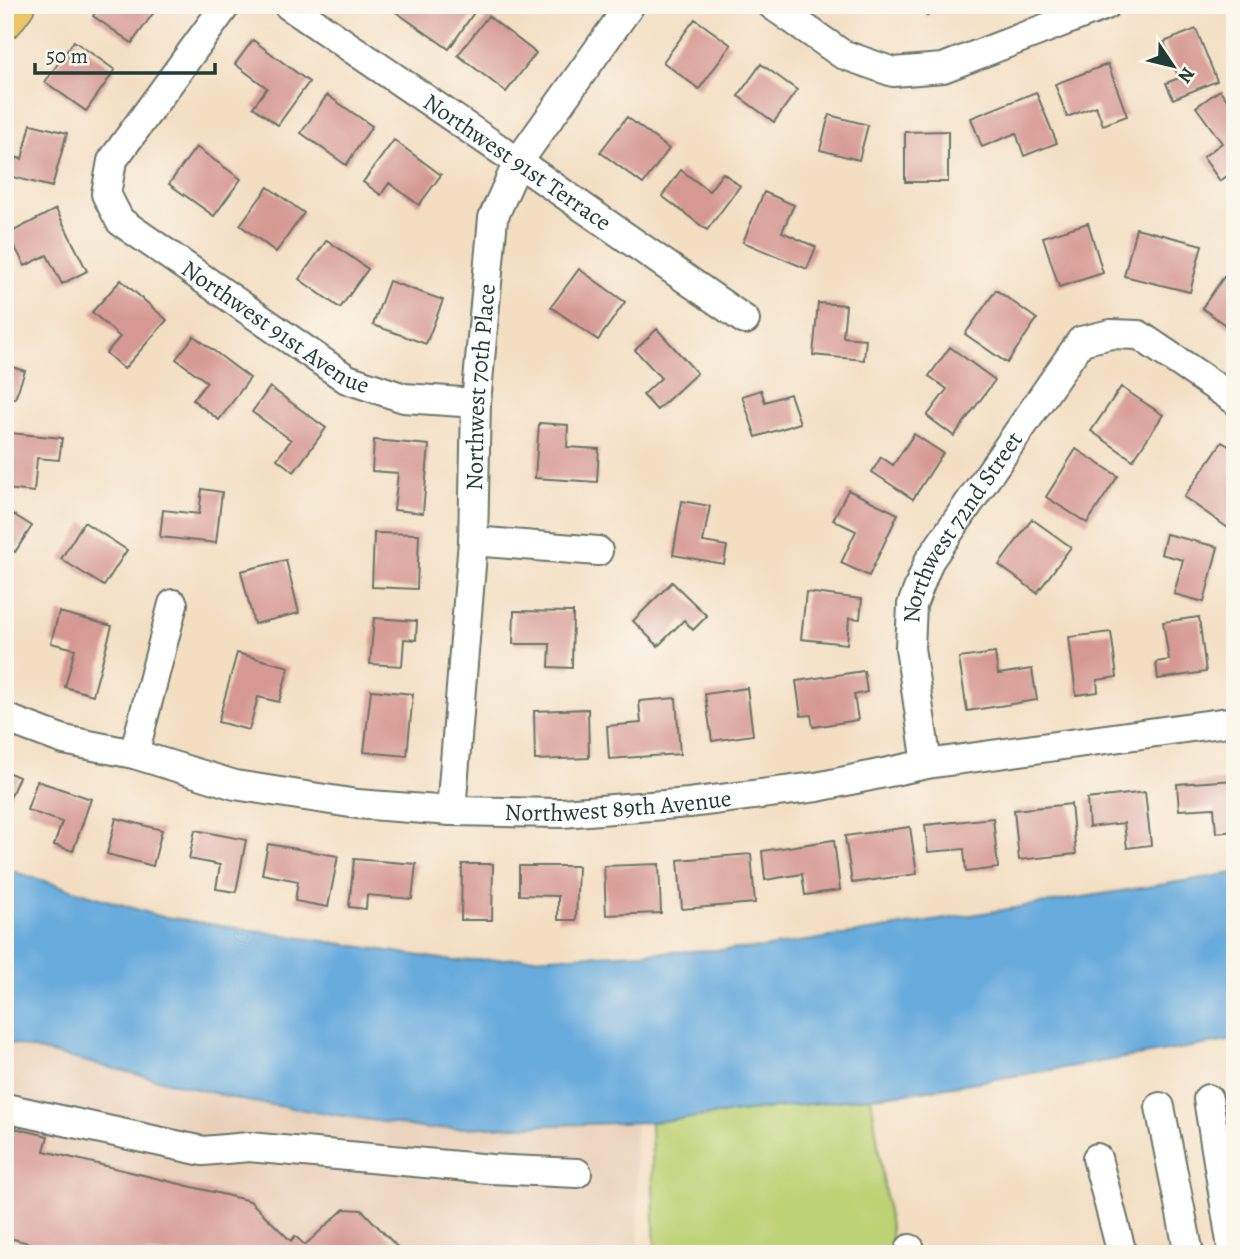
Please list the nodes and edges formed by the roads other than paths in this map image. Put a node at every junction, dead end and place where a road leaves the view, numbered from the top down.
1 (16, 5) edge
2 (226, 5) edge
3 (288, 5) edge
4 (630, 5) edge
5 (772, 5) edge
6 (1106, 5) edge
7 (5, 20) edge
8 (518, 162) junction
9 (745, 320) dead end
10 (1235, 400) edge
11 (476, 403) junction
12 (473, 541) junction
13 (598, 551) dead end
14 (173, 604) dead end
15 (5, 718) edge
16 (1235, 721) edge
17 (134, 754) junction
18 (927, 764) junction
19 (451, 811) junction
20 (1208, 1098) dead end
21 (1160, 1107) dead end
22 (5, 1108) edge
23 (1097, 1158) dead end
24 (577, 1172) dead end
25 (1122, 1254) edge
26 (1189, 1254) edge
27 (1233, 1254) edge

1 - 7 main road
2 - 11 street, Northwest 91st Avenue
3 - 8 street, Northwest 91st Terrace
4 - 8 street, Northwest 70th Place
5 - 6 street
8 - 9 street, Northwest 91st Terrace
8 - 11 street, Northwest 70th Place
10 - 18 street, Northwest 72nd Street
11 - 12 street, Northwest 70th Place
12 - 13 street
12 - 19 street, Northwest 70th Place
14 - 17 street
15 - 17 street, Northwest 89th Avenue
16 - 18 street, Northwest 89th Avenue
17 - 19 street, Northwest 89th Avenue
18 - 19 street, Northwest 89th Avenue
20 - 27 street
21 - 26 street
22 - 24 street
23 - 25 street

